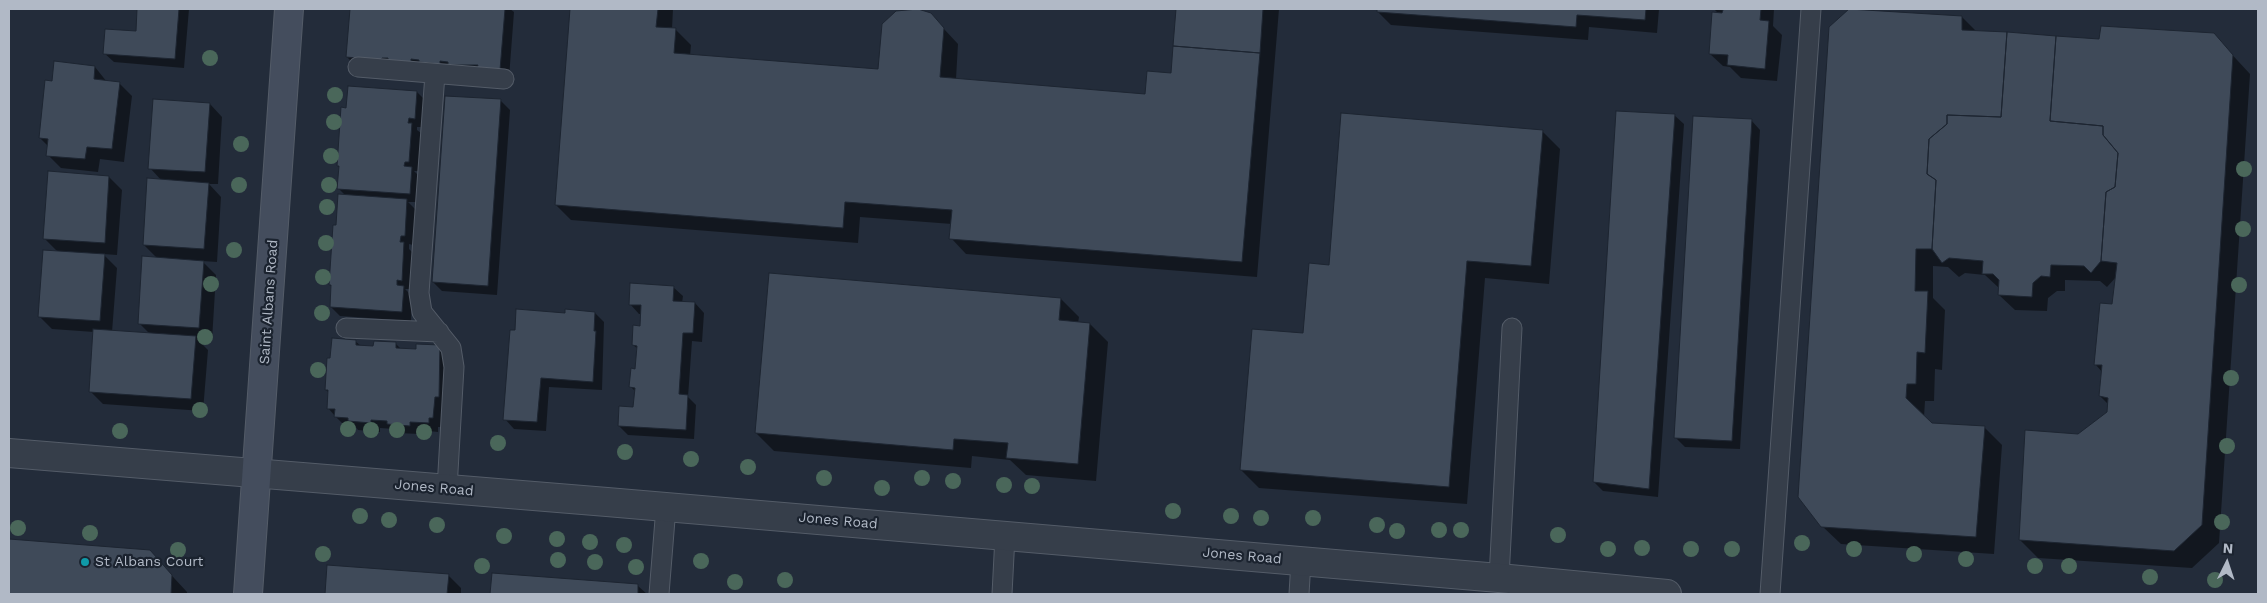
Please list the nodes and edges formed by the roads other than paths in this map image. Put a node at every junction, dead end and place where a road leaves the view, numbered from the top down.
1 (289, 9) edge
2 (1811, 9) edge
3 (358, 67) dead end
4 (435, 74) junction
5 (504, 79) dead end
6 (346, 328) dead end
7 (1512, 328) dead end
8 (439, 332) junction
9 (9, 453) edge
10 (258, 474) junction
11 (447, 489) junction
12 (666, 507) junction
13 (1005, 536) junction
14 (1301, 561) junction
15 (1499, 578) junction
16 (248, 594) edge
17 (659, 594) edge
18 (1002, 594) edge
19 (1299, 594) edge
20 (1667, 594) edge
21 (1770, 594) edge

1 - 10 street, Saint Albans Road
2 - 21 lane
3 - 4 lane
4 - 5 lane
4 - 8 lane
6 - 8 lane
7 - 15 lane
8 - 11 lane
9 - 10 street, Jones Road
10 - 11 street, Jones Road
10 - 16 street, Saint Albans Road
11 - 12 street, Jones Road
12 - 13 street, Jones Road
12 - 17 lane
13 - 14 street, Jones Road
13 - 18 lane
14 - 15 street, Jones Road
14 - 19 lane
15 - 20 street, Jones Road

